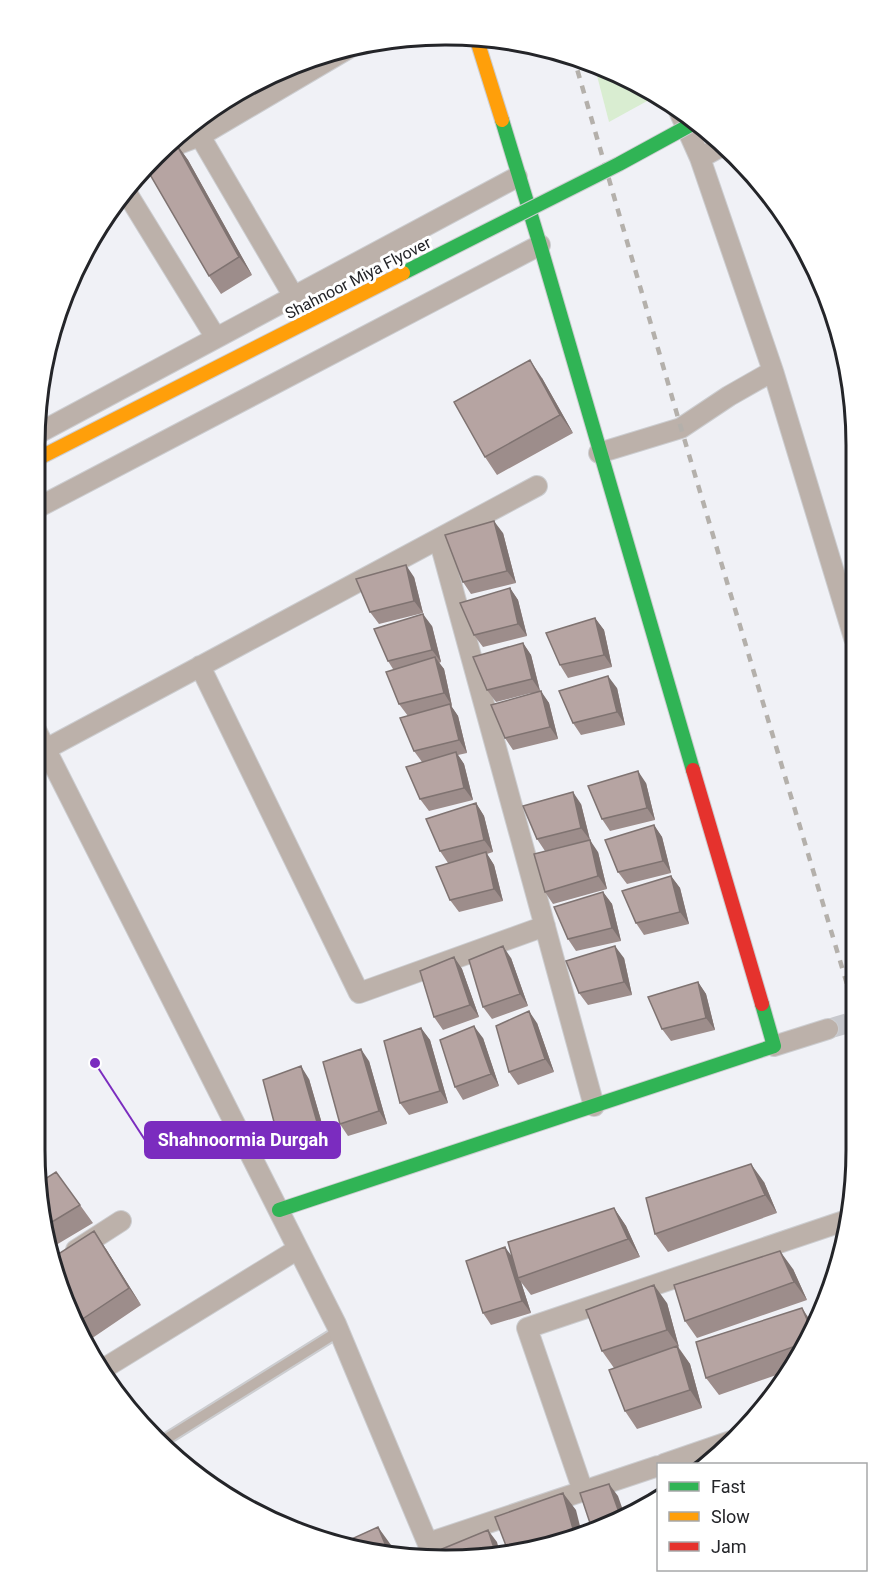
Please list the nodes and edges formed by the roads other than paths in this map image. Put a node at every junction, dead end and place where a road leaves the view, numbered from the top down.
1 (479, 47) edge
2 (318, 66) edge
3 (685, 125) edge
4 (687, 127) edge
5 (200, 136) junction
6 (183, 142) edge
7 (716, 150) edge
8 (700, 159) junction
9 (517, 177) junction
10 (130, 199) edge
11 (540, 245) junction
12 (294, 297) junction
13 (216, 338) junction
14 (773, 371) junction
15 (46, 429) edge
16 (599, 453) junction
17 (45, 455) edge
18 (537, 486) dead end
19 (45, 505) edge
20 (439, 539) junction
21 (846, 612) edge
22 (200, 666) junction
23 (46, 749) joint
24 (545, 926) junction
25 (828, 1029) tunnel mouth
26 (774, 1046) junction
27 (594, 1106) junction
28 (279, 1210) junction
29 (122, 1221) dead end
30 (839, 1223) edge
31 (298, 1249) junction
32 (63, 1258) edge
33 (339, 1331) junction
34 (108, 1366) edge
35 (167, 1438) edge
36 (715, 1446) edge
37 (667, 1463) edge
38 (657, 1466) edge
39 (583, 1491) junction
40 (431, 1549) edge

1 - 9 street
2 - 5 street
3 - 8 street
4 - 17 street, Shahnoor Miya Flyover, bridge
5 - 6 street
5 - 12 street
7 - 8 street
8 - 14 street
9 - 11 street
9 - 12 street
10 - 13 street
11 - 16 street
11 - 19 street
12 - 13 street
13 - 15 street
14 - 16 street
14 - 21 street
16 - 26 street
18 - 20 street
20 - 22 street
20 - 24 street
22 - 23 street
22 - 24 street
23 - 28 street
24 - 27 street
25 - 26 street
26 - 27 street
27 - 28 street
28 - 31 street
29 - 32 street
30 - 39 street
31 - 33 street
31 - 34 street
33 - 35 lane
33 - 40 street
36 - 37 street
38 - 39 street
39 - 40 street

